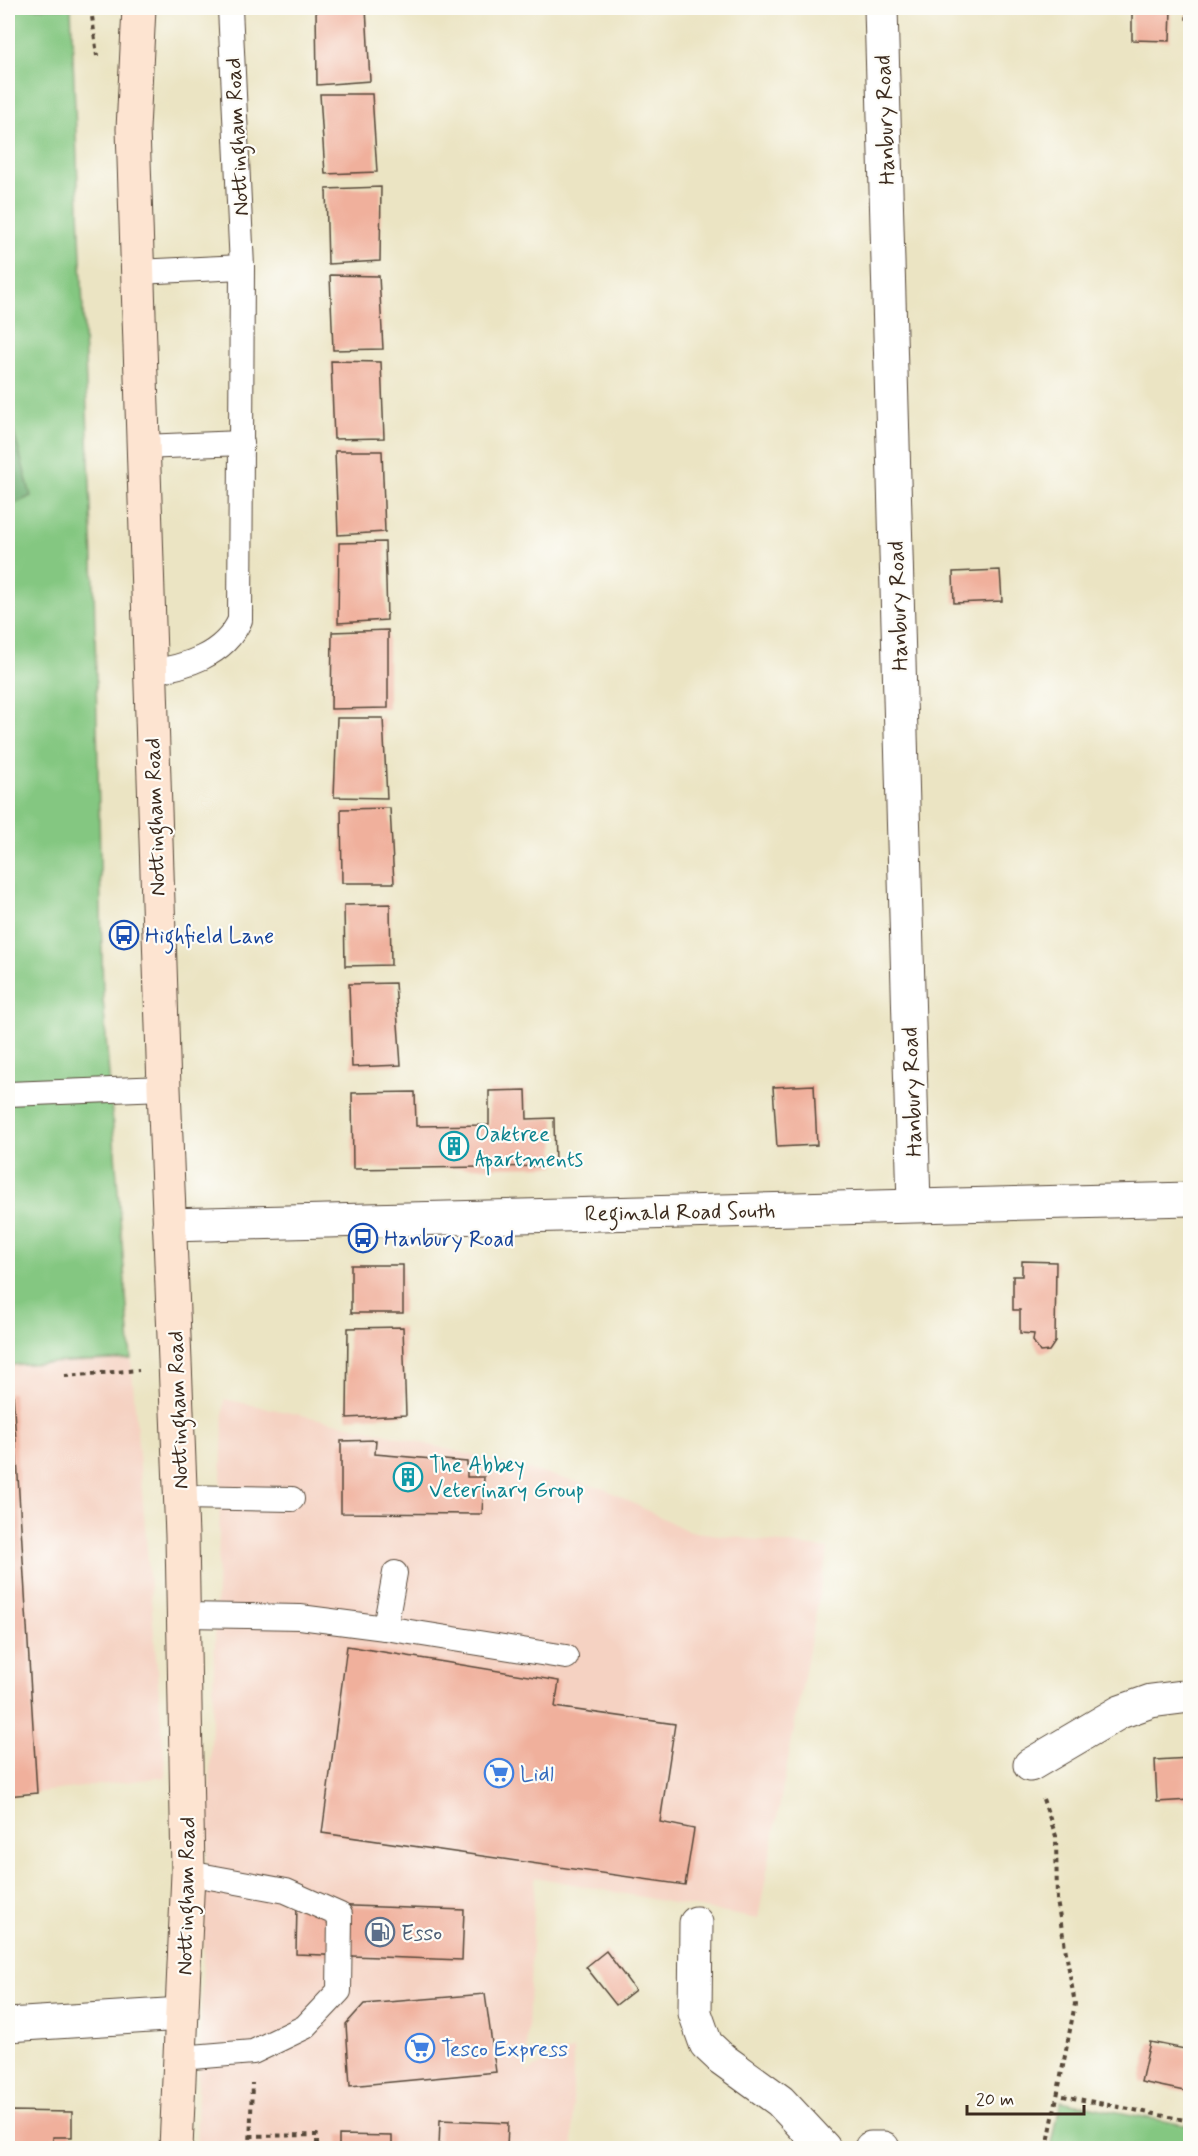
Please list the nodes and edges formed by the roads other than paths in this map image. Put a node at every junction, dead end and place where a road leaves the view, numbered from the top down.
1 (115, 8) edge
2 (139, 8) edge
3 (230, 8) edge
4 (881, 8) edge
5 (133, 129) junction
6 (242, 267) junction
7 (137, 272) junction
8 (242, 443) junction
9 (142, 447) junction
10 (149, 672) junction
11 (164, 1088) junction
12 (8, 1094) edge
13 (1191, 1199) edge
14 (914, 1205) junction
15 (170, 1225) junction
16 (181, 1497) junction
17 (292, 1499) dead end
18 (395, 1573) dead end
19 (183, 1615) junction
20 (385, 1628) junction
21 (566, 1657) dead end
22 (1191, 1696) edge
23 (1030, 1765) road end
24 (188, 1873) junction
25 (696, 1923) dead end
26 (182, 2014) junction
27 (8, 2025) edge
28 (180, 2058) junction
29 (176, 2148) edge
30 (824, 2148) edge
31 (871, 2148) edge
32 (883, 2148) edge

1 - 5 street, Nottingham Road
2 - 5 street, Nottingham Road
3 - 6 lane, Nottingham Road
4 - 14 street, Hanbury Road
5 - 7 street, Nottingham Road
6 - 7 lane
6 - 8 lane, Nottingham Road
7 - 9 street, Nottingham Road
8 - 9 lane
8 - 10 lane, Nottingham Road
9 - 10 street, Nottingham Road
10 - 11 street, Nottingham Road
11 - 12 lane
11 - 15 street, Nottingham Road
13 - 14 street, Reginald Road South
14 - 15 street, Reginald Road South
15 - 16 street, Nottingham Road
16 - 17 lane
16 - 19 street, Nottingham Road
18 - 20 lane
19 - 20 lane
19 - 24 street, Nottingham Road
20 - 21 lane
22 - 23 street
24 - 26 street, Nottingham Road
24 - 28 lane
25 - 30 street
26 - 27 street
26 - 28 street, Nottingham Road
28 - 29 street, Nottingham Road
31 - 32 street

